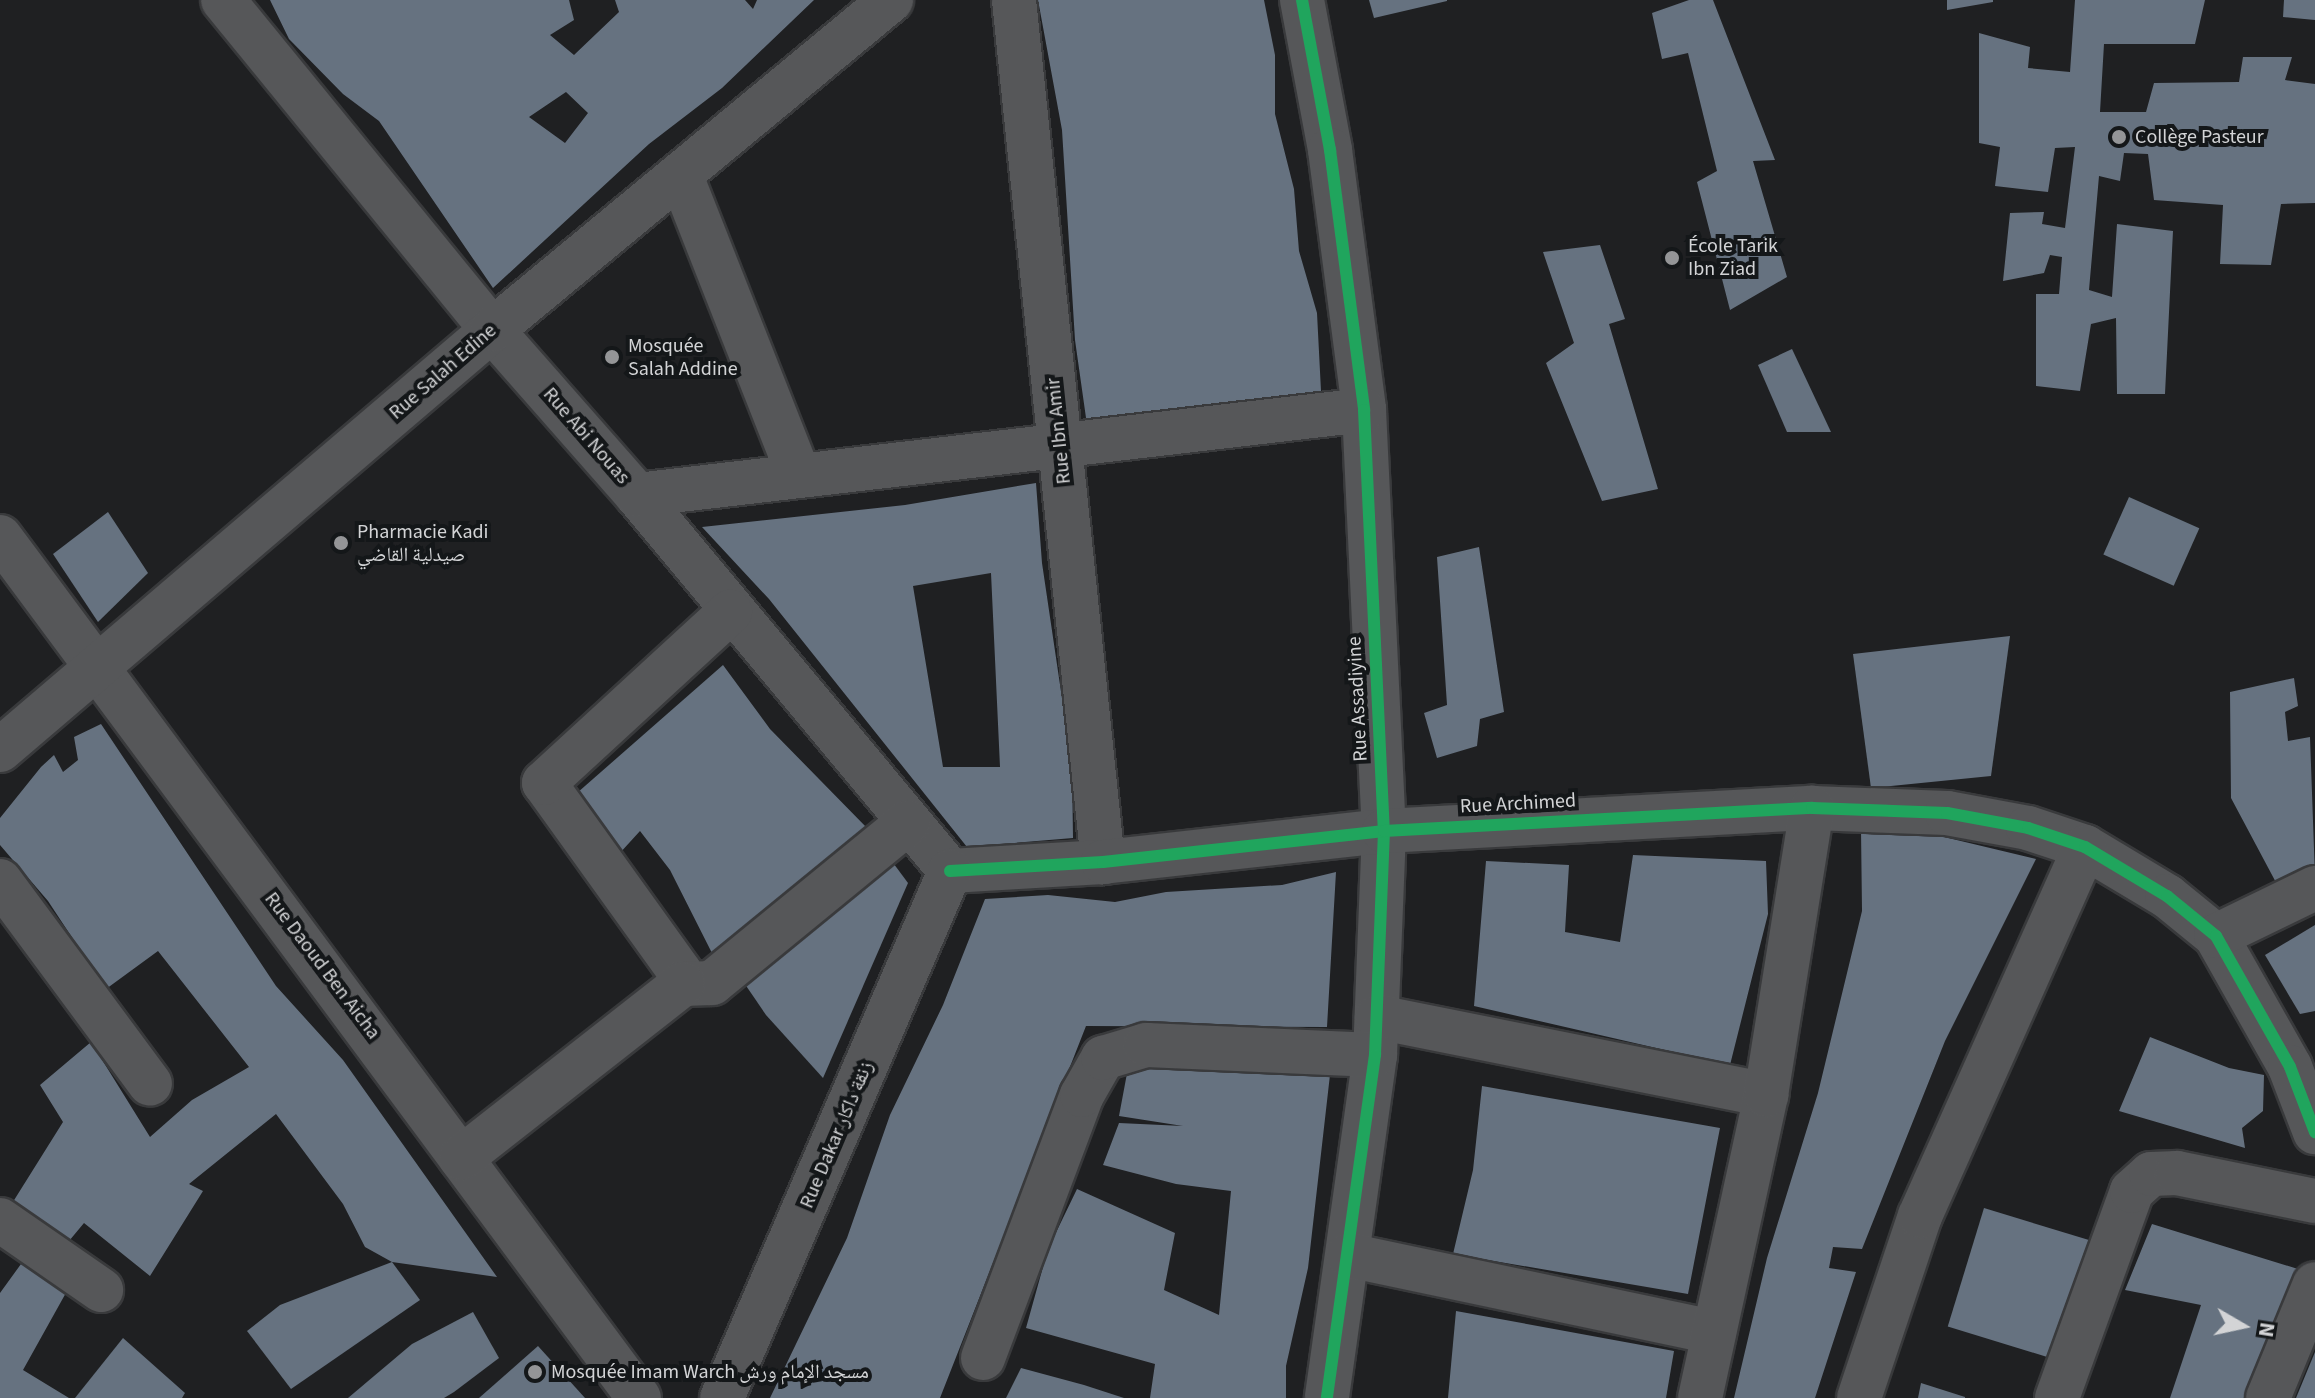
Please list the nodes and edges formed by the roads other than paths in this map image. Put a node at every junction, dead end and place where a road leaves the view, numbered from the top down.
1 (223, 0) edge
2 (891, 0) edge
3 (1014, 0) edge
4 (1302, 0) edge
5 (681, 176) junction
6 (492, 330) junction
7 (1364, 410) junction
8 (1060, 442) junction
9 (798, 473) junction
10 (637, 495) junction
11 (0, 537) edge
12 (730, 612) junction
13 (96, 670) junction
14 (0, 750) edge
15 (1812, 808) junction
16 (909, 822) junction
17 (1384, 831) junction
18 (2085, 847) junction
19 (1103, 862) junction
20 (950, 871) junction
21 (0, 881) edge
22 (2315, 888) edge
23 (2216, 936) junction
24 (683, 984) junction
25 (1376, 1036) junction
26 (150, 1084) dead end
27 (1766, 1095) junction
28 (2315, 1132) edge
29 (461, 1158) junction
30 (2315, 1201) edge
31 (0, 1220) edge
32 (1348, 1255) junction
33 (2315, 1284) edge
34 (101, 1290) dead end
35 (1714, 1332) junction
36 (983, 1358) dead end
37 (639, 1398) edge
38 (722, 1398) edge
39 (1327, 1398) edge
40 (1700, 1398) edge
41 (1859, 1398) edge
42 (2057, 1398) edge
43 (2268, 1398) edge

1 - 6 street, Rue Abi Nouas
2 - 5 street, Rue Salah Edine
3 - 8 street, Rue Ibn Amir
4 - 7 street, Rue Assadiyine
5 - 6 street, Rue Salah Edine
5 - 9 street
6 - 10 street, Rue Abi Nouas
6 - 13 street, Rue Salah Edine
7 - 8 street
7 - 17 street, Rue Assadiyine
8 - 9 street
8 - 19 street, Rue Ibn Amir
9 - 10 street
10 - 12 street, Rue Abi Nouas
11 - 13 street, Rue Daoud Ben Aicha
12 - 16 street, Rue Abi Nouas
12 - 24 street
13 - 14 street, Rue Salah Edine
13 - 29 street, Rue Daoud Ben Aicha
15 - 17 street, Rue Archimed
15 - 18 street, Rue Archimed
15 - 27 street
16 - 20 street, Rue Abi Nouas
16 - 24 street
17 - 19 street, Rue Archimed
17 - 25 street, Rue Assadiyine
18 - 23 street, Rue Archimed
18 - 41 street
19 - 20 street, Rue Archimed
20 - 38 street, Rue Dakar زنقة داكار
21 - 26 street
22 - 23 street
23 - 28 street
24 - 29 street
25 - 27 street
25 - 32 street, Rue Assadiyine
25 - 36 street
27 - 35 street
29 - 37 street, Rue Daoud Ben Aicha
30 - 42 street
31 - 34 street
32 - 35 street
32 - 39 street, Rue Assadiyine
33 - 43 street
35 - 40 street

